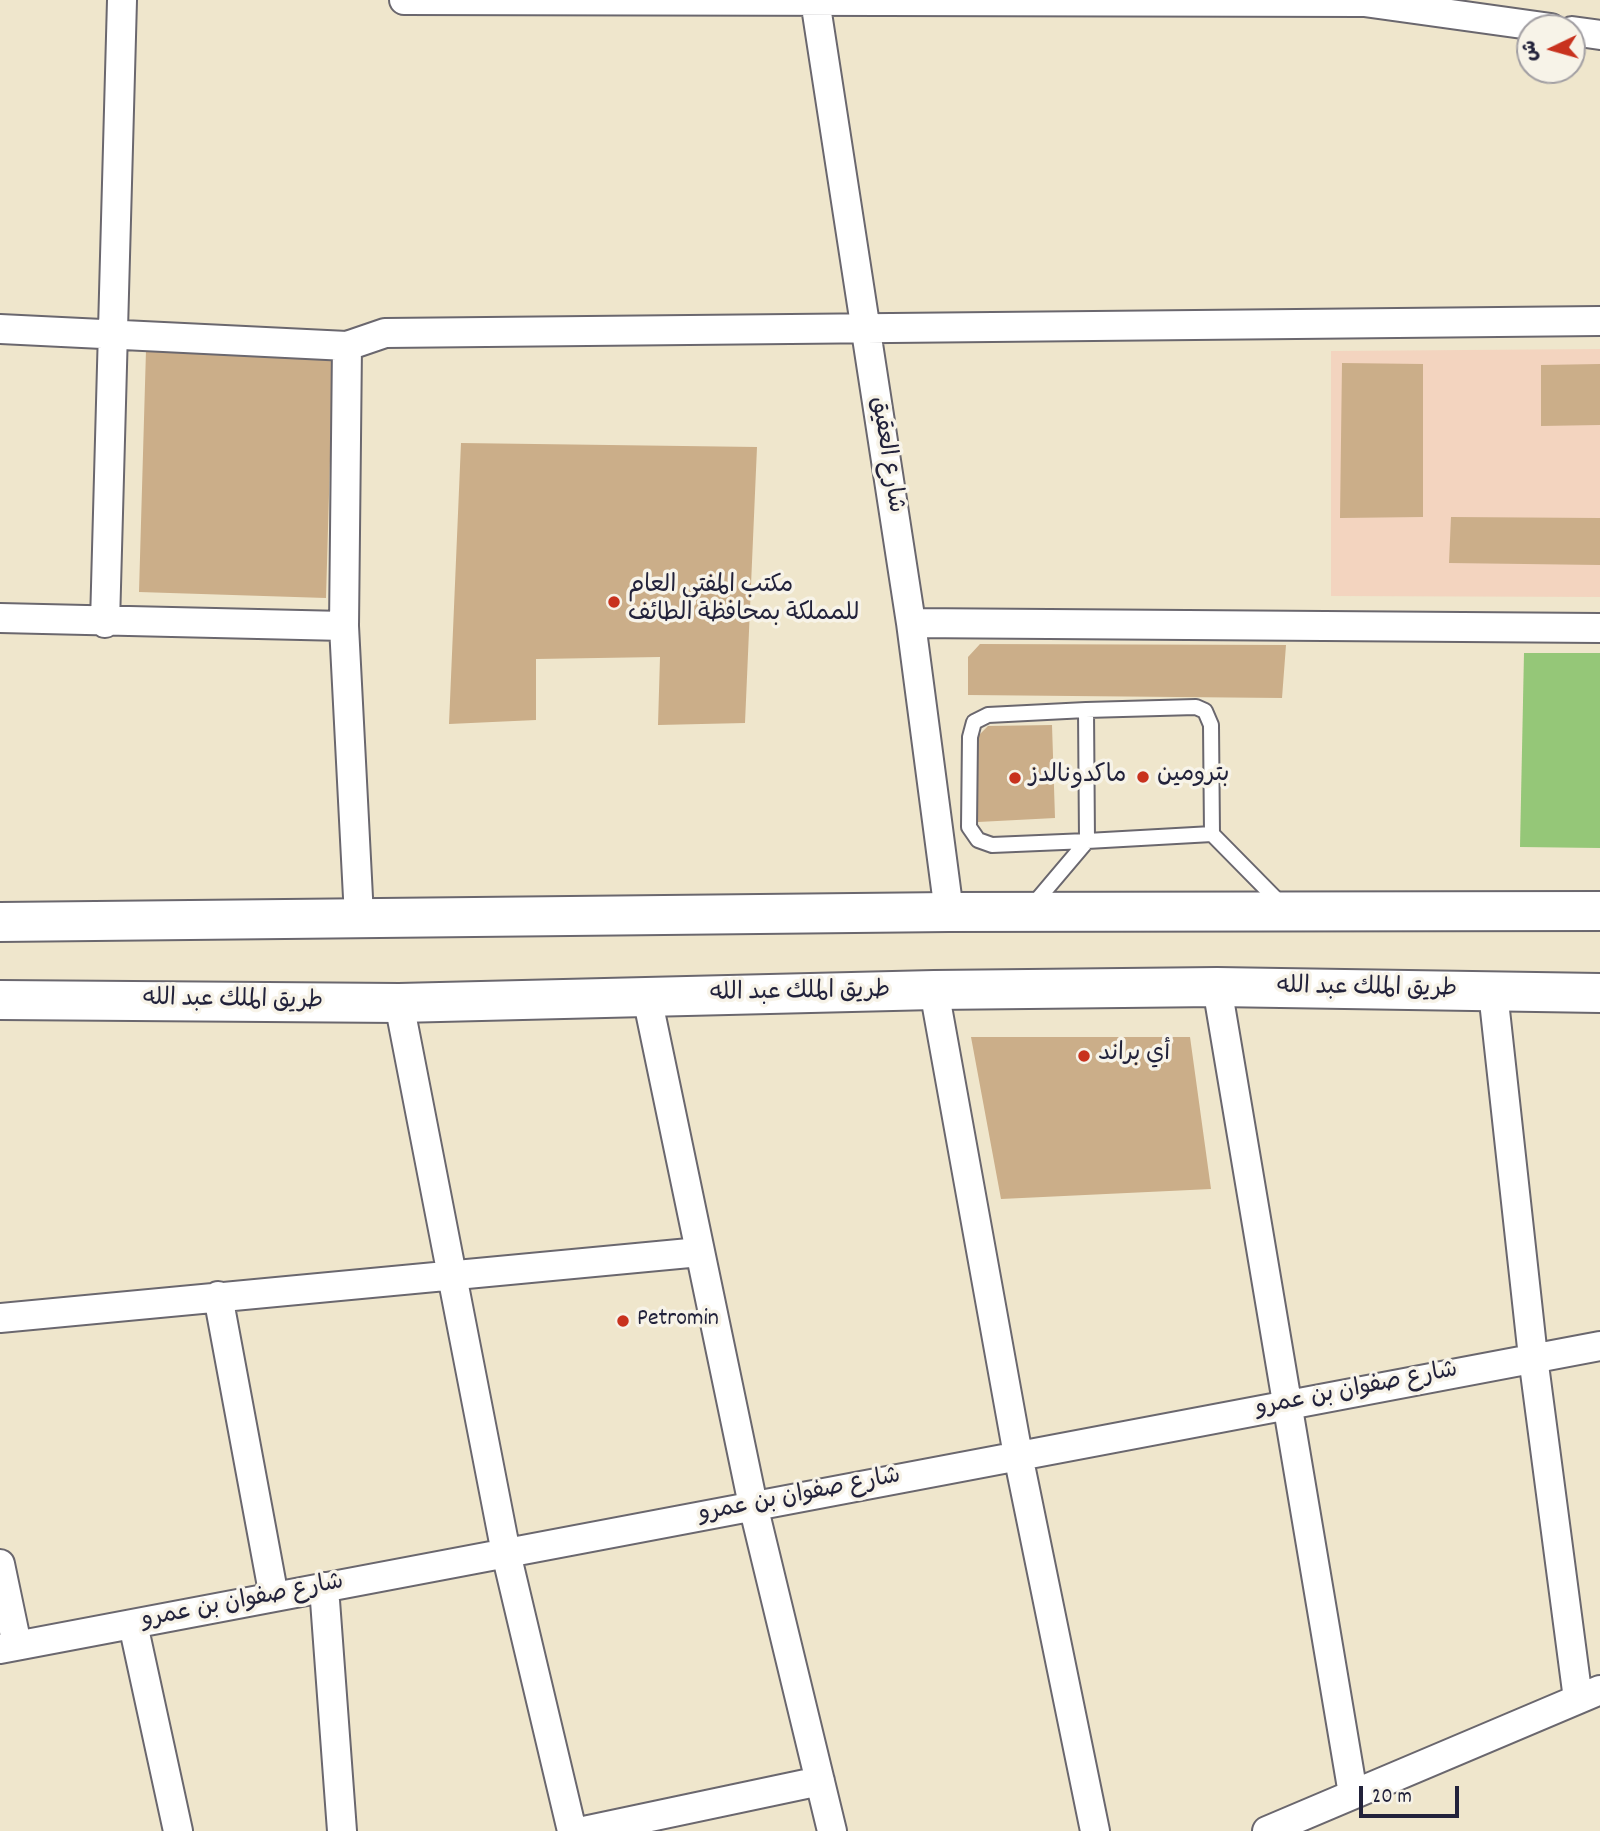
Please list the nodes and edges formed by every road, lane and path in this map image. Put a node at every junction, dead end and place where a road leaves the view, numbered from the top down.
1 (122, 0) edge
2 (404, 0) edge
3 (816, 0) edge
4 (1516, 23) edge
5 (1600, 321) edge
6 (866, 328) junction
7 (0, 329) edge
8 (112, 336) junction
9 (347, 346) junction
10 (0, 618) edge
11 (105, 623) junction
12 (911, 623) junction
13 (344, 626) junction
14 (1600, 628) edge
15 (1086, 710) junction
16 (1212, 834) junction
17 (1087, 841) junction
18 (1600, 911) edge
19 (949, 912) junction
20 (1028, 912) junction
21 (1289, 913) junction
22 (359, 917) junction
23 (0, 922) edge
24 (1217, 988) junction
25 (934, 990) junction
26 (1493, 992) junction
27 (1600, 993) edge
28 (647, 997) junction
29 (0, 1000) edge
30 (399, 1003) junction
31 (700, 1252) junction
32 (452, 1275) junction
33 (218, 1296) junction
34 (0, 1318) edge
35 (1600, 1346) edge
36 (1533, 1357) junction
37 (1286, 1404) junction
38 (1018, 1455) junction
39 (753, 1505) junction
40 (506, 1553) junction
41 (0, 1564) edge
42 (324, 1587) junction
43 (274, 1597) junction
44 (133, 1624) junction
45 (9, 1647) edge
46 (1589, 1694) edge
47 (820, 1782) junction
48 (1353, 1794) junction
49 (178, 1831) edge
50 (342, 1831) edge
51 (572, 1831) edge
52 (584, 1831) edge
53 (832, 1831) edge
54 (1095, 1831) edge
55 (1267, 1831) edge

1 - 8 street
2 - 3 street
3 - 4 street
3 - 6 street, شارع العقيق
5 - 6 street
6 - 9 street
6 - 12 street, شارع العقيق
7 - 8 street
8 - 9 street
8 - 11 street
9 - 13 street
10 - 11 street
11 - 13 street
12 - 14 street
12 - 19 street, شارع العقيق
13 - 22 street
15 - 16 lane
15 - 17 lane
15 - 17 lane
16 - 17 lane
16 - 21 lane
17 - 20 lane
18 - 21 main road
19 - 20 main road
19 - 22 main road
20 - 21 main road
22 - 23 main road
24 - 25 main road, طريق الملك عبد الله
24 - 26 main road, طريق الملك عبد الله
24 - 37 street
25 - 28 main road, طريق الملك عبد الله
25 - 38 street
26 - 27 main road, طريق الملك عبد الله
26 - 36 street
28 - 30 main road, طريق الملك عبد الله
28 - 31 street
29 - 30 main road, طريق الملك عبد الله
30 - 32 street
31 - 32 street
31 - 39 street
32 - 33 street
32 - 40 street
33 - 34 street
33 - 43 street
35 - 36 street, شارع صفوان بن عمرو
36 - 37 street, شارع صفوان بن عمرو
36 - 46 street
37 - 38 street, شارع صفوان بن عمرو
37 - 48 street
38 - 39 street, شارع صفوان بن عمرو
38 - 54 street
39 - 40 street, شارع صفوان بن عمرو
39 - 47 street
40 - 42 street, شارع صفوان بن عمرو
40 - 51 street
41 - 45 street
42 - 43 street, شارع صفوان بن عمرو
42 - 50 street
43 - 44 street, شارع صفوان بن عمرو
44 - 45 street, شارع صفوان بن عمرو
44 - 49 street
46 - 48 street
47 - 52 street
47 - 53 street
48 - 55 street

